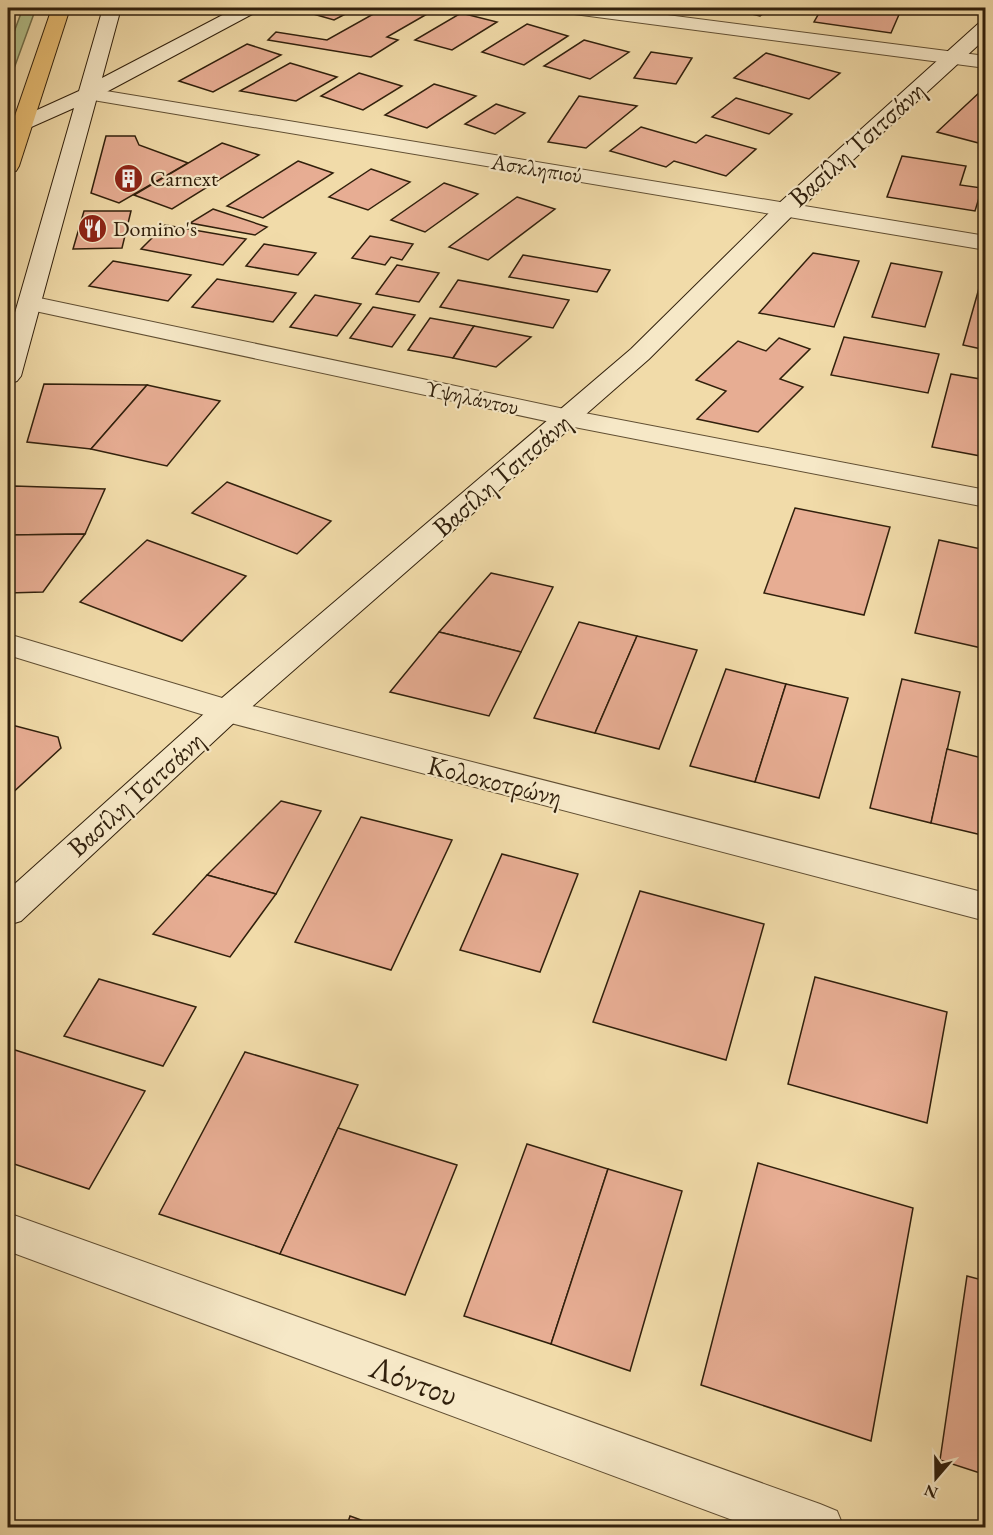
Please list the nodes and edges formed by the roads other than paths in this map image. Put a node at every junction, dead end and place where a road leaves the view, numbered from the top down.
1 (61, 8) edge
2 (112, 8) edge
3 (249, 8) edge
4 (574, 8) edge
5 (986, 27) edge
6 (103, 41) junction
7 (176, 45) junction
8 (952, 58) junction
9 (986, 62) edge
10 (88, 94) junction
11 (22, 124) junction
12 (8, 166) edge
13 (785, 210) junction
14 (986, 243) edge
15 (30, 303) junction
16 (8, 376) edge
17 (569, 417) junction
18 (986, 499) edge
19 (8, 644) edge
20 (226, 711) junction
21 (986, 907) edge
22 (8, 911) edge
23 (8, 1232) edge
24 (820, 1527) edge

1 - 11 main road
2 - 6 street
3 - 7 street
4 - 8 street
5 - 8 street, Βασίλη Τσιτσάνη
6 - 7 street
6 - 10 street
7 - 10 street
8 - 9 street
8 - 13 street, Βασίλη Τσιτσάνη
10 - 11 street
10 - 13 street, Ασκληπιού
10 - 15 street
11 - 12 main road
13 - 14 street, Ασκληπιού
13 - 17 street, Βασίλη Τσιτσάνη
15 - 16 street
15 - 17 street, Υψηλάντου
17 - 18 street, Υψηλάντου
17 - 20 street, Βασίλη Τσιτσάνη
19 - 20 street, Κολοκοτρώνη
20 - 21 street, Κολοκοτρώνη
20 - 22 street, Βασίλη Τσιτσάνη
23 - 24 street, Λόντου

